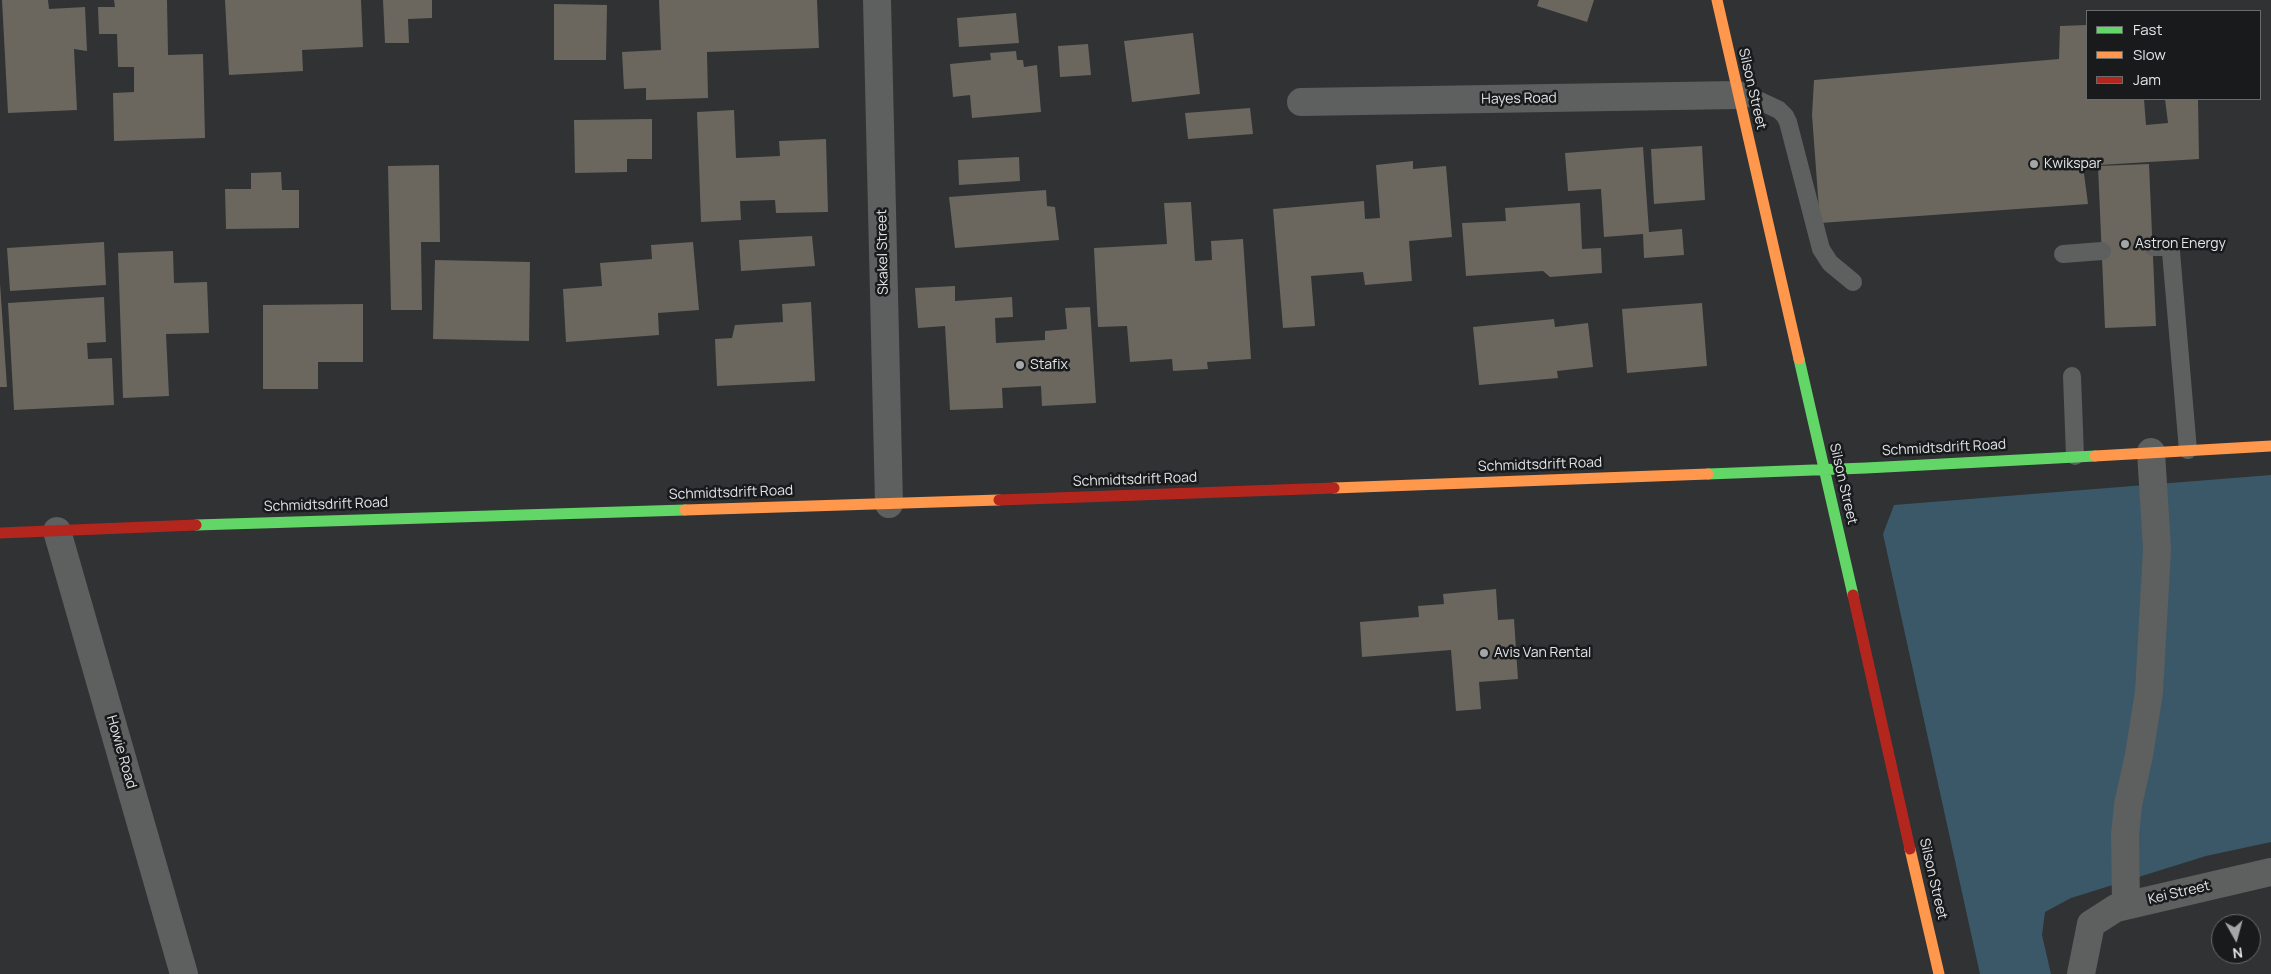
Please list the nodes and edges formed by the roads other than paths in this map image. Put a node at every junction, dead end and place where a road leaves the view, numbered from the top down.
1 (876, 0) edge
2 (1717, 0) edge
3 (1738, 95) junction
4 (1301, 102) dead end
5 (2153, 247) dead end
6 (2102, 251) dead end
7 (2063, 254) dead end
8 (1853, 282) dead end
9 (2072, 376) dead end
10 (2271, 446) edge
11 (2188, 450) junction
12 (2151, 452) junction
13 (2075, 456) junction
14 (1825, 469) junction
15 (889, 504) junction
16 (57, 531) junction
17 (0, 533) edge
18 (2271, 872) edge
19 (2126, 905) junction
20 (184, 974) edge
21 (1939, 974) edge
22 (2081, 974) edge

1 - 15 street, Skakel Street
2 - 3 main road, Silson Street
3 - 4 street, Hayes Road
3 - 8 lane
3 - 14 main road, Silson Street
5 - 11 lane
6 - 7 lane
9 - 13 lane
10 - 11 main road, Schmidtsdrift Road
11 - 12 main road, Schmidtsdrift Road
12 - 13 main road, Schmidtsdrift Road
12 - 19 street
13 - 14 main road, Schmidtsdrift Road
14 - 15 main road, Schmidtsdrift Road
14 - 21 main road, Silson Street
15 - 16 main road, Schmidtsdrift Road
16 - 17 main road, Schmidtsdrift Road
16 - 20 street, Howie Road
18 - 19 street, Kei Street
19 - 22 street, Kei Street

